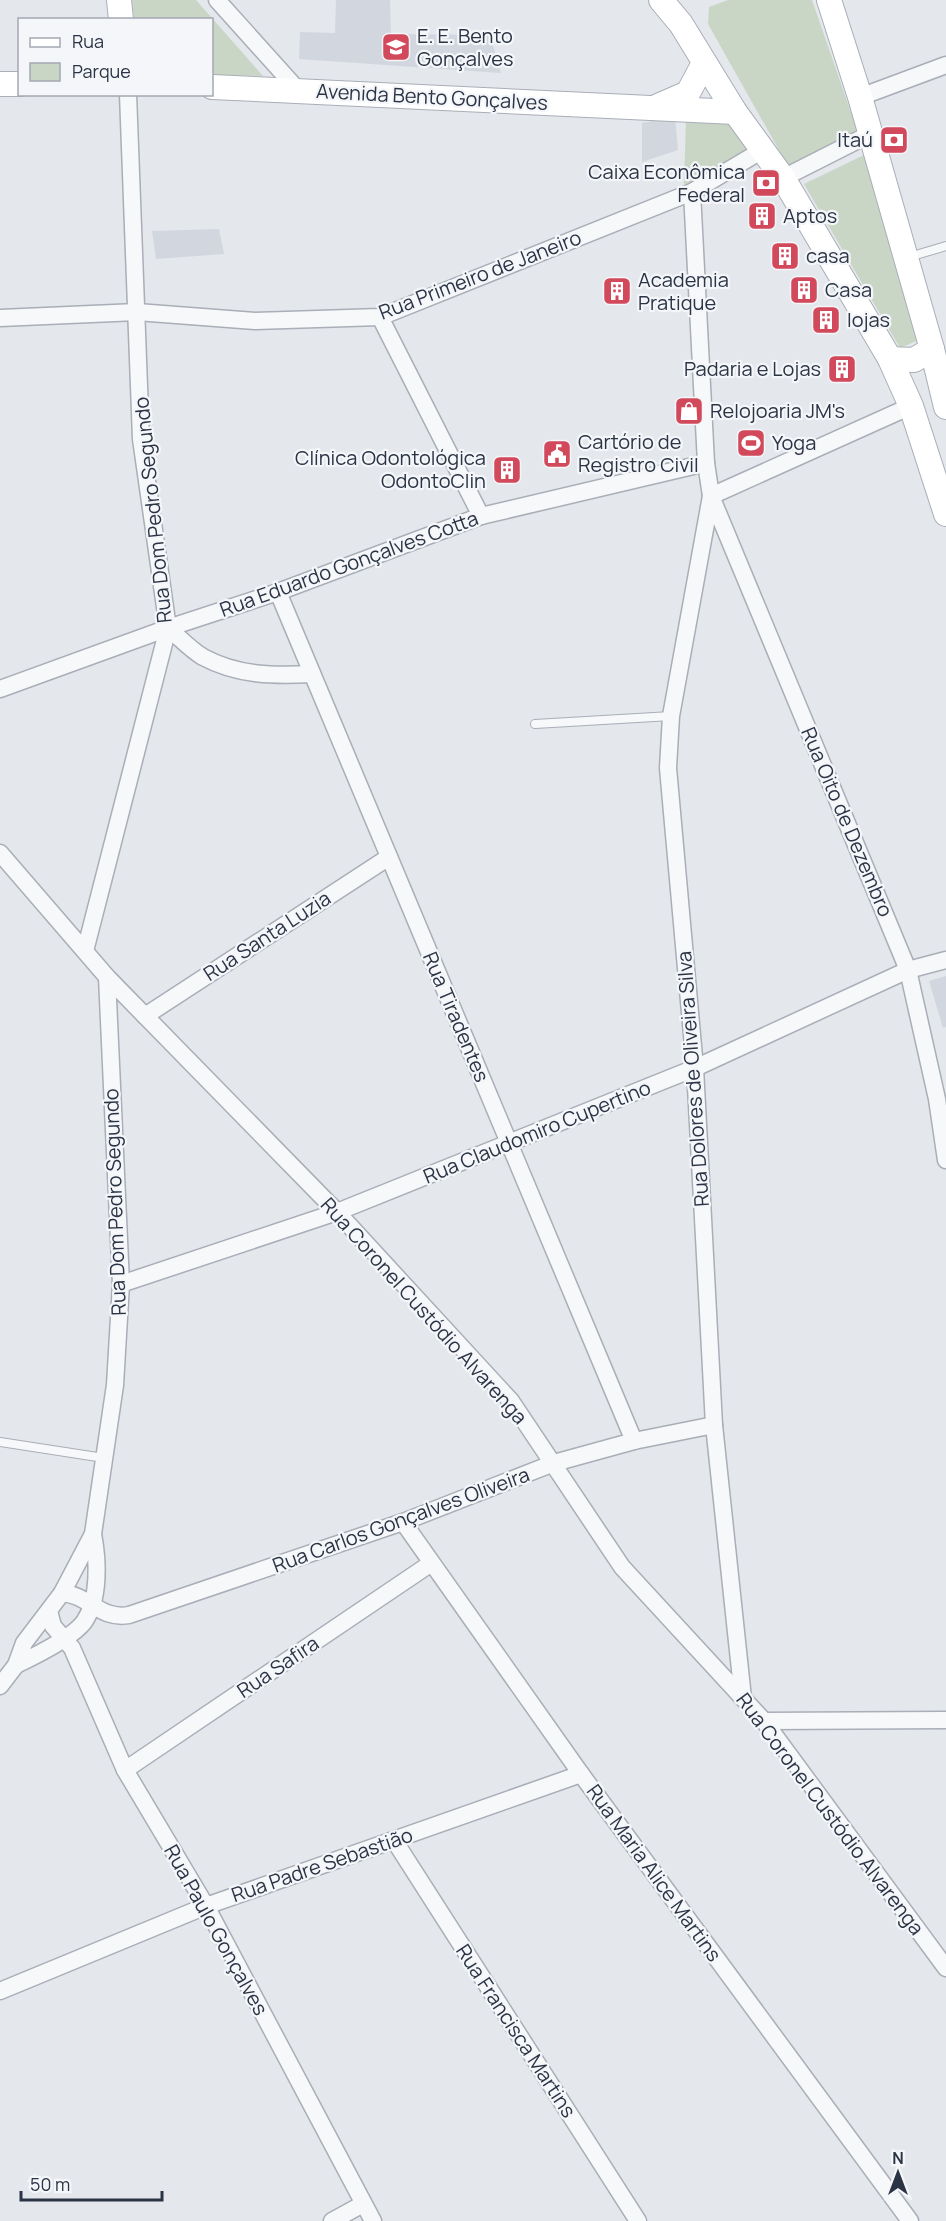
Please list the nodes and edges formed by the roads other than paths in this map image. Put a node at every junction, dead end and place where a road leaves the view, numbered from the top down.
1 (119, 0) edge
2 (217, 0) edge
3 (662, 0) edge
4 (829, 0) edge
5 (121, 18) edge
6 (704, 63) junction
7 (946, 65) edge
8 (0, 84) edge
9 (18, 84) edge
10 (213, 87) edge
11 (298, 90) junction
12 (128, 96) edge
13 (860, 97) junction
14 (653, 108) junction
15 (735, 112) junction
16 (870, 134) junction
17 (761, 151) junction
18 (783, 178) junction
19 (692, 192) junction
20 (946, 246) edge
21 (905, 258) junction
22 (137, 312) junction
23 (380, 317) junction
24 (0, 318) edge
25 (939, 354) edge
26 (890, 359) junction
27 (910, 406) junction
28 (946, 407) edge
29 (706, 463) junction
30 (711, 496) junction
31 (946, 514) edge
32 (482, 516) junction
33 (278, 592) junction
34 (168, 628) junction
35 (312, 674) junction
36 (0, 689) edge
37 (671, 716) junction
38 (535, 724) dead end
39 (0, 853) edge
40 (389, 857) junction
41 (86, 951) junction
42 (946, 960) edge
43 (908, 970) junction
44 (107, 977) junction
45 (145, 1016) junction
46 (695, 1068) junction
47 (510, 1144) junction
48 (946, 1160) edge
49 (337, 1212) junction
50 (121, 1284) junction
51 (714, 1425) junction
52 (634, 1441) junction
53 (0, 1442) edge
54 (104, 1458) junction
55 (554, 1463) junction
56 (403, 1522) junction
57 (93, 1534) junction
58 (430, 1564) junction
59 (62, 1593) junction
60 (92, 1605) junction
61 (50, 1611) junction
62 (65, 1636) junction
63 (16, 1665) junction
64 (0, 1686) edge
65 (743, 1698) junction
66 (946, 1720) edge
67 (764, 1721) junction
68 (125, 1770) junction
69 (581, 1774) junction
70 (394, 1840) junction
71 (206, 1906) junction
72 (946, 1968) edge
73 (0, 1991) edge
74 (363, 2204) junction
75 (332, 2221) edge
76 (373, 2221) edge
77 (638, 2221) edge
78 (909, 2221) edge

1 - 5 main road
2 - 11 street
3 - 6 main road
4 - 13 main road
6 - 14 main road, Avenida Bento Gonçalves
6 - 15 main road
7 - 13 street
8 - 9 main road
10 - 11 main road, Avenida Bento Gonçalves
11 - 14 main road, Avenida Bento Gonçalves
12 - 22 street, Rua Dom Pedro Segundo
13 - 16 main road
14 - 15 main road, Avenida Bento Gonçalves
15 - 17 main road
16 - 18 street
16 - 21 main road
17 - 18 main road
17 - 19 street, Rua Primeiro de Janeiro
18 - 26 main road
19 - 23 street, Rua Primeiro de Janeiro
19 - 29 street
20 - 21 lane
21 - 25 main road
22 - 23 street, Rua Primeiro de Janeiro
22 - 24 street, Rua Primeiro de Janeiro
22 - 34 street, Rua Dom Pedro Segundo
23 - 32 street
25 - 26 main road
25 - 28 main road
26 - 27 main road
27 - 30 street
27 - 31 main road
29 - 30 street, Rua Dolores de Oliveira Silva
29 - 32 street, Rua Eduardo Gonçalves Cotta
30 - 37 street, Rua Dolores de Oliveira Silva
30 - 43 street, Rua Oito de Dezembro
32 - 33 street, Rua Eduardo Gonçalves Cotta
33 - 34 street, Rua Eduardo Gonçalves Cotta
33 - 35 street, Rua Tiradentes
34 - 35 street
34 - 36 street, Rua Eduardo Gonçalves Cotta
34 - 41 street, Rua Dom Pedro Segundo
35 - 40 street, Rua Tiradentes
37 - 38 lane
37 - 46 street, Rua Dolores de Oliveira Silva
39 - 41 street, Rua Coronel Custódio Alvarenga
40 - 45 street, Rua Santa Luzia
40 - 47 street, Rua Tiradentes
41 - 44 street, Rua Coronel Custódio Alvarenga
42 - 43 street, Rua Claudomiro Cupertino
43 - 46 street, Rua Claudomiro Cupertino
43 - 48 street, Rua Oito de Dezembro
44 - 45 street, Rua Coronel Custódio Alvarenga
44 - 50 street, Rua Dom Pedro Segundo
45 - 49 street, Rua Coronel Custódio Alvarenga
46 - 47 street, Rua Claudomiro Cupertino
46 - 51 street, Rua Dolores de Oliveira Silva
47 - 49 street, Rua Claudomiro Cupertino
47 - 52 street, Rua Tiradentes
49 - 50 street, Rua Claudomiro Cupertino
49 - 55 street, Rua Coronel Custódio Alvarenga
50 - 54 street, Rua Dom Pedro Segundo
51 - 52 street, Rua Carlos Gonçalves Oliveira
51 - 65 street, Rua Dolores de Oliveira Silva
52 - 55 street, Rua Carlos Gonçalves Oliveira
53 - 54 lane
54 - 57 street, Rua Dom Pedro Segundo
55 - 56 street, Rua Carlos Gonçalves Oliveira
55 - 65 street, Rua Coronel Custódio Alvarenga
56 - 58 street, Rua Maria Alice Martins
56 - 60 street, Rua Carlos Gonçalves Oliveira
57 - 59 street, Rua Dom Pedro Segundo
57 - 60 street, Rua Dom Pedro Segundo
58 - 68 street, Rua Safira
58 - 69 street, Rua Maria Alice Martins
59 - 60 street
59 - 61 street, Rua Dom Pedro Segundo
60 - 62 street, Rua Dom Pedro Segundo
61 - 62 street
61 - 63 street, Rua Dom Pedro Segundo
62 - 63 street, Rua Dom Pedro Segundo
62 - 68 street, Rua Paulo Gonçalves
63 - 64 street, Rua Dom Pedro Segundo
65 - 67 street, Rua Coronel Custódio Alvarenga
66 - 67 street
67 - 72 street, Rua Coronel Custódio Alvarenga
68 - 71 street, Rua Paulo Gonçalves
69 - 70 street, Rua Padre Sebastião
69 - 78 street, Rua Maria Alice Martins
70 - 71 street, Rua Padre Sebastião
70 - 77 street, Rua Francisca Martins
71 - 73 street, Rua Padre Sebastião
71 - 74 street, Rua Paulo Gonçalves
74 - 75 street
74 - 76 street, Rua Paulo Gonçalves

